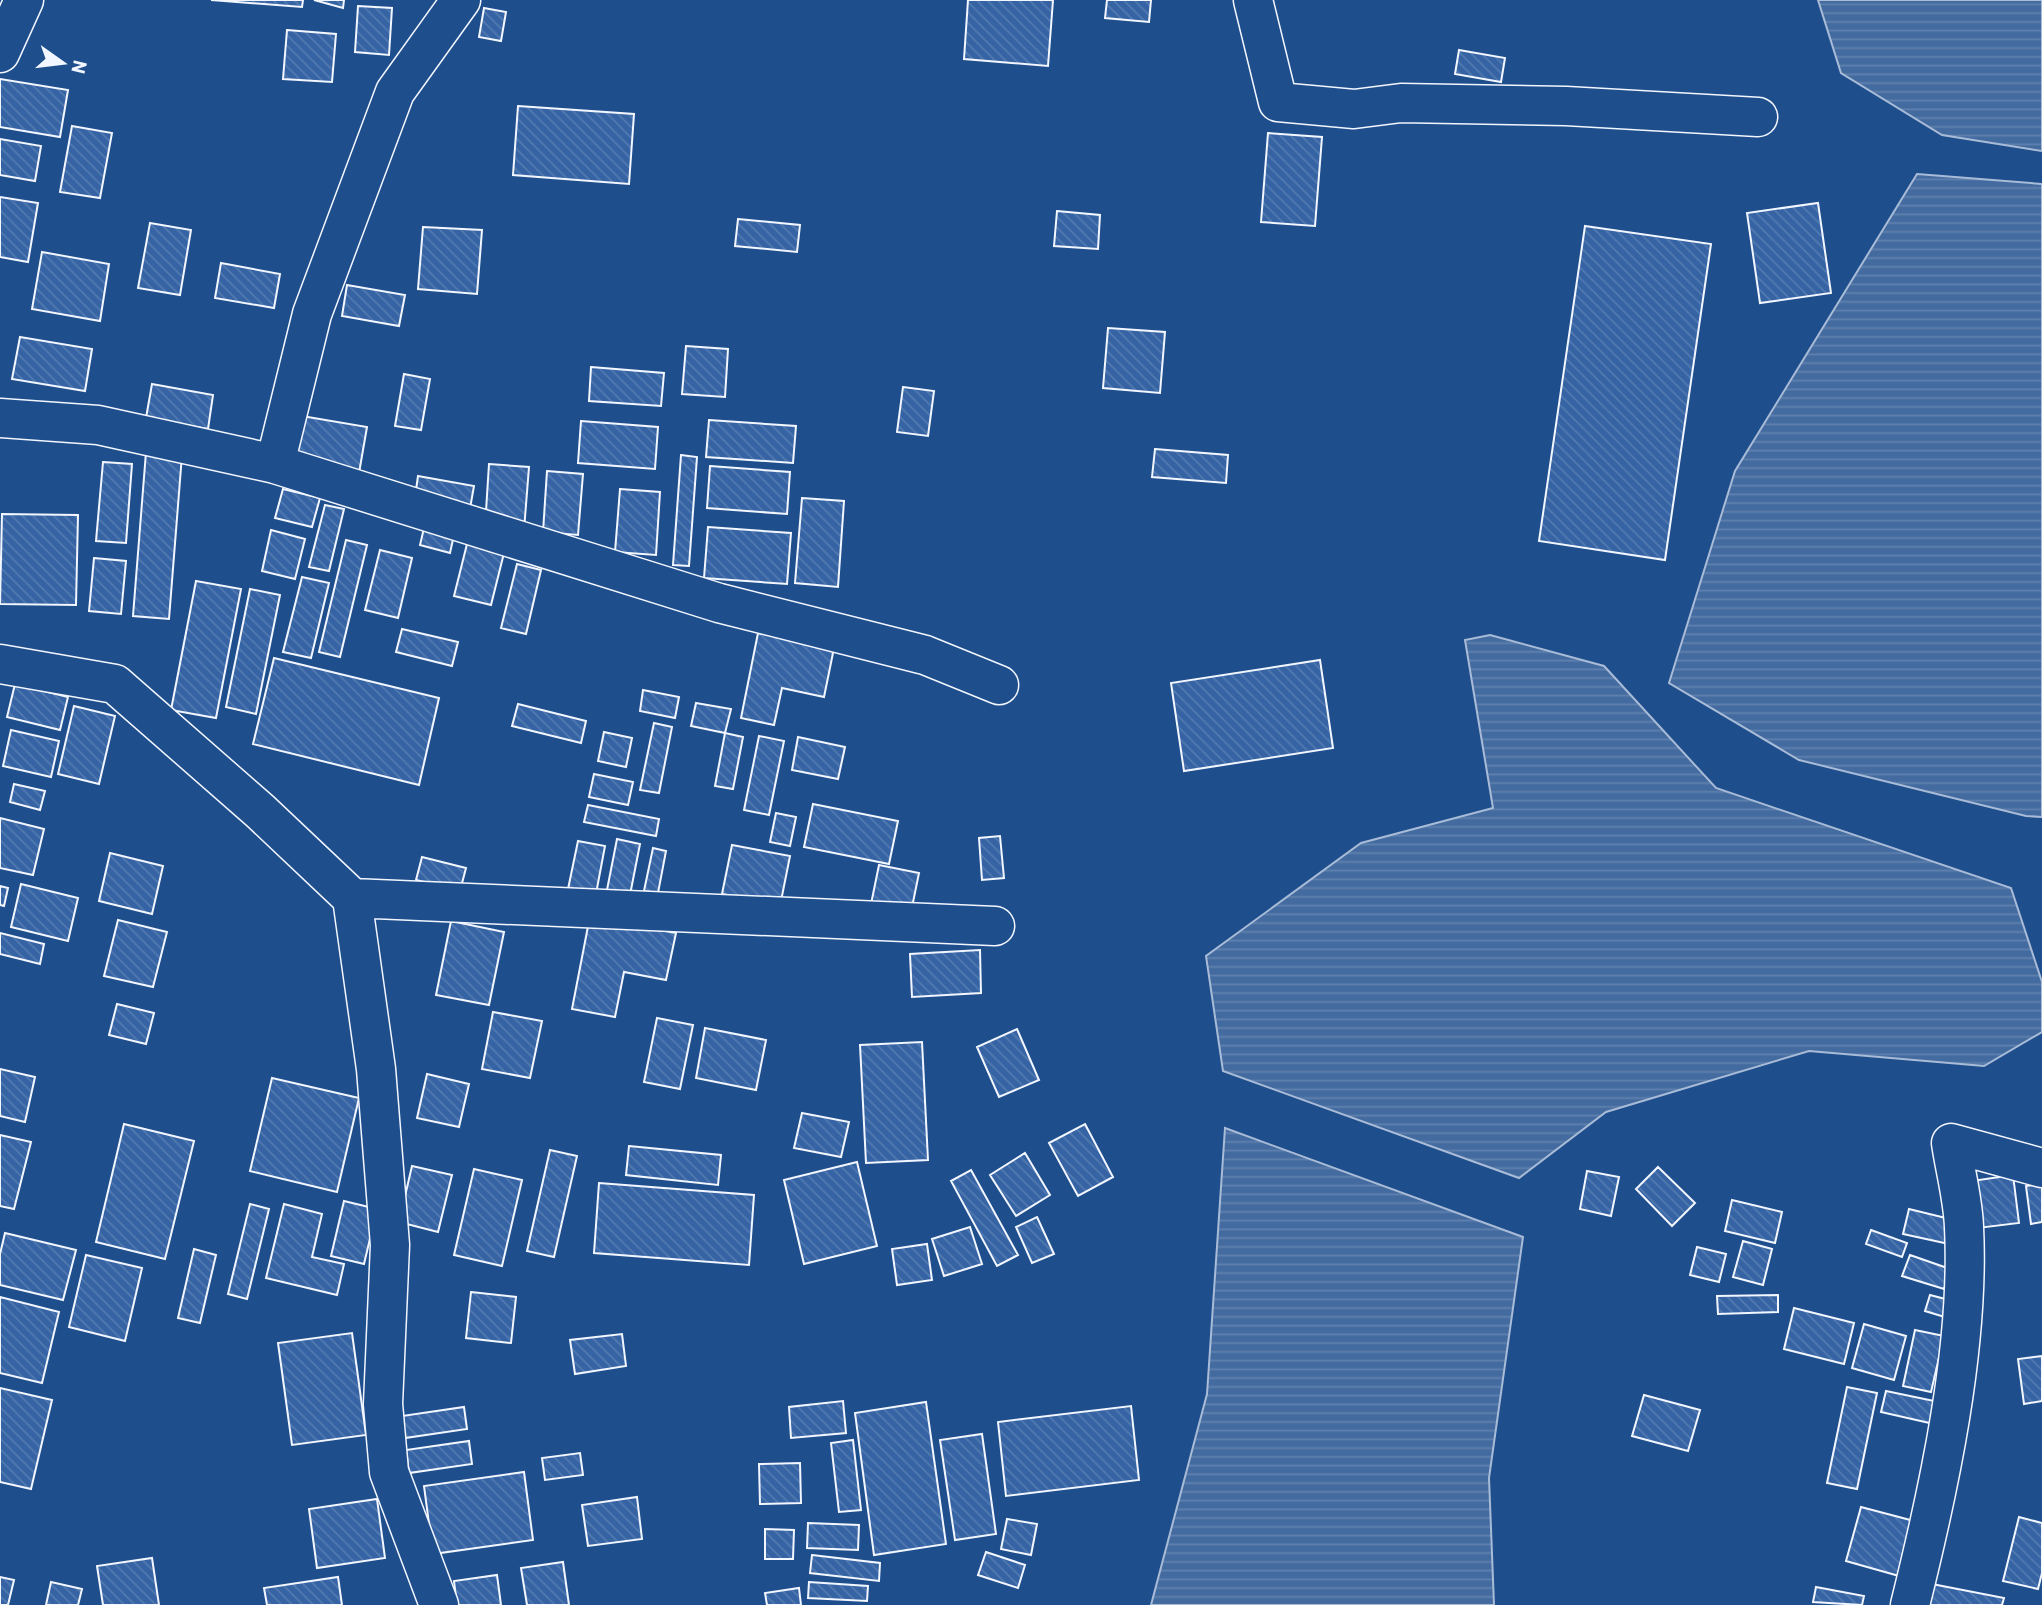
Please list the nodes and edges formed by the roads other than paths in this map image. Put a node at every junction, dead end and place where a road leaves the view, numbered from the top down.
1 (24, 0) edge
2 (461, 0) edge
3 (1253, 0) edge
4 (0, 53) edge
5 (1758, 117) dead end
6 (0, 418) edge
7 (275, 464) junction
8 (0, 664) edge
9 (999, 685) dead end
10 (352, 898) junction
11 (995, 926) dead end
12 (2042, 1168) edge
13 (439, 1605) edge
14 (1910, 1605) edge

1 - 4 street
2 - 7 street
3 - 5 street
6 - 7 street
7 - 9 street
8 - 10 street
10 - 11 street
10 - 13 street
12 - 14 street

